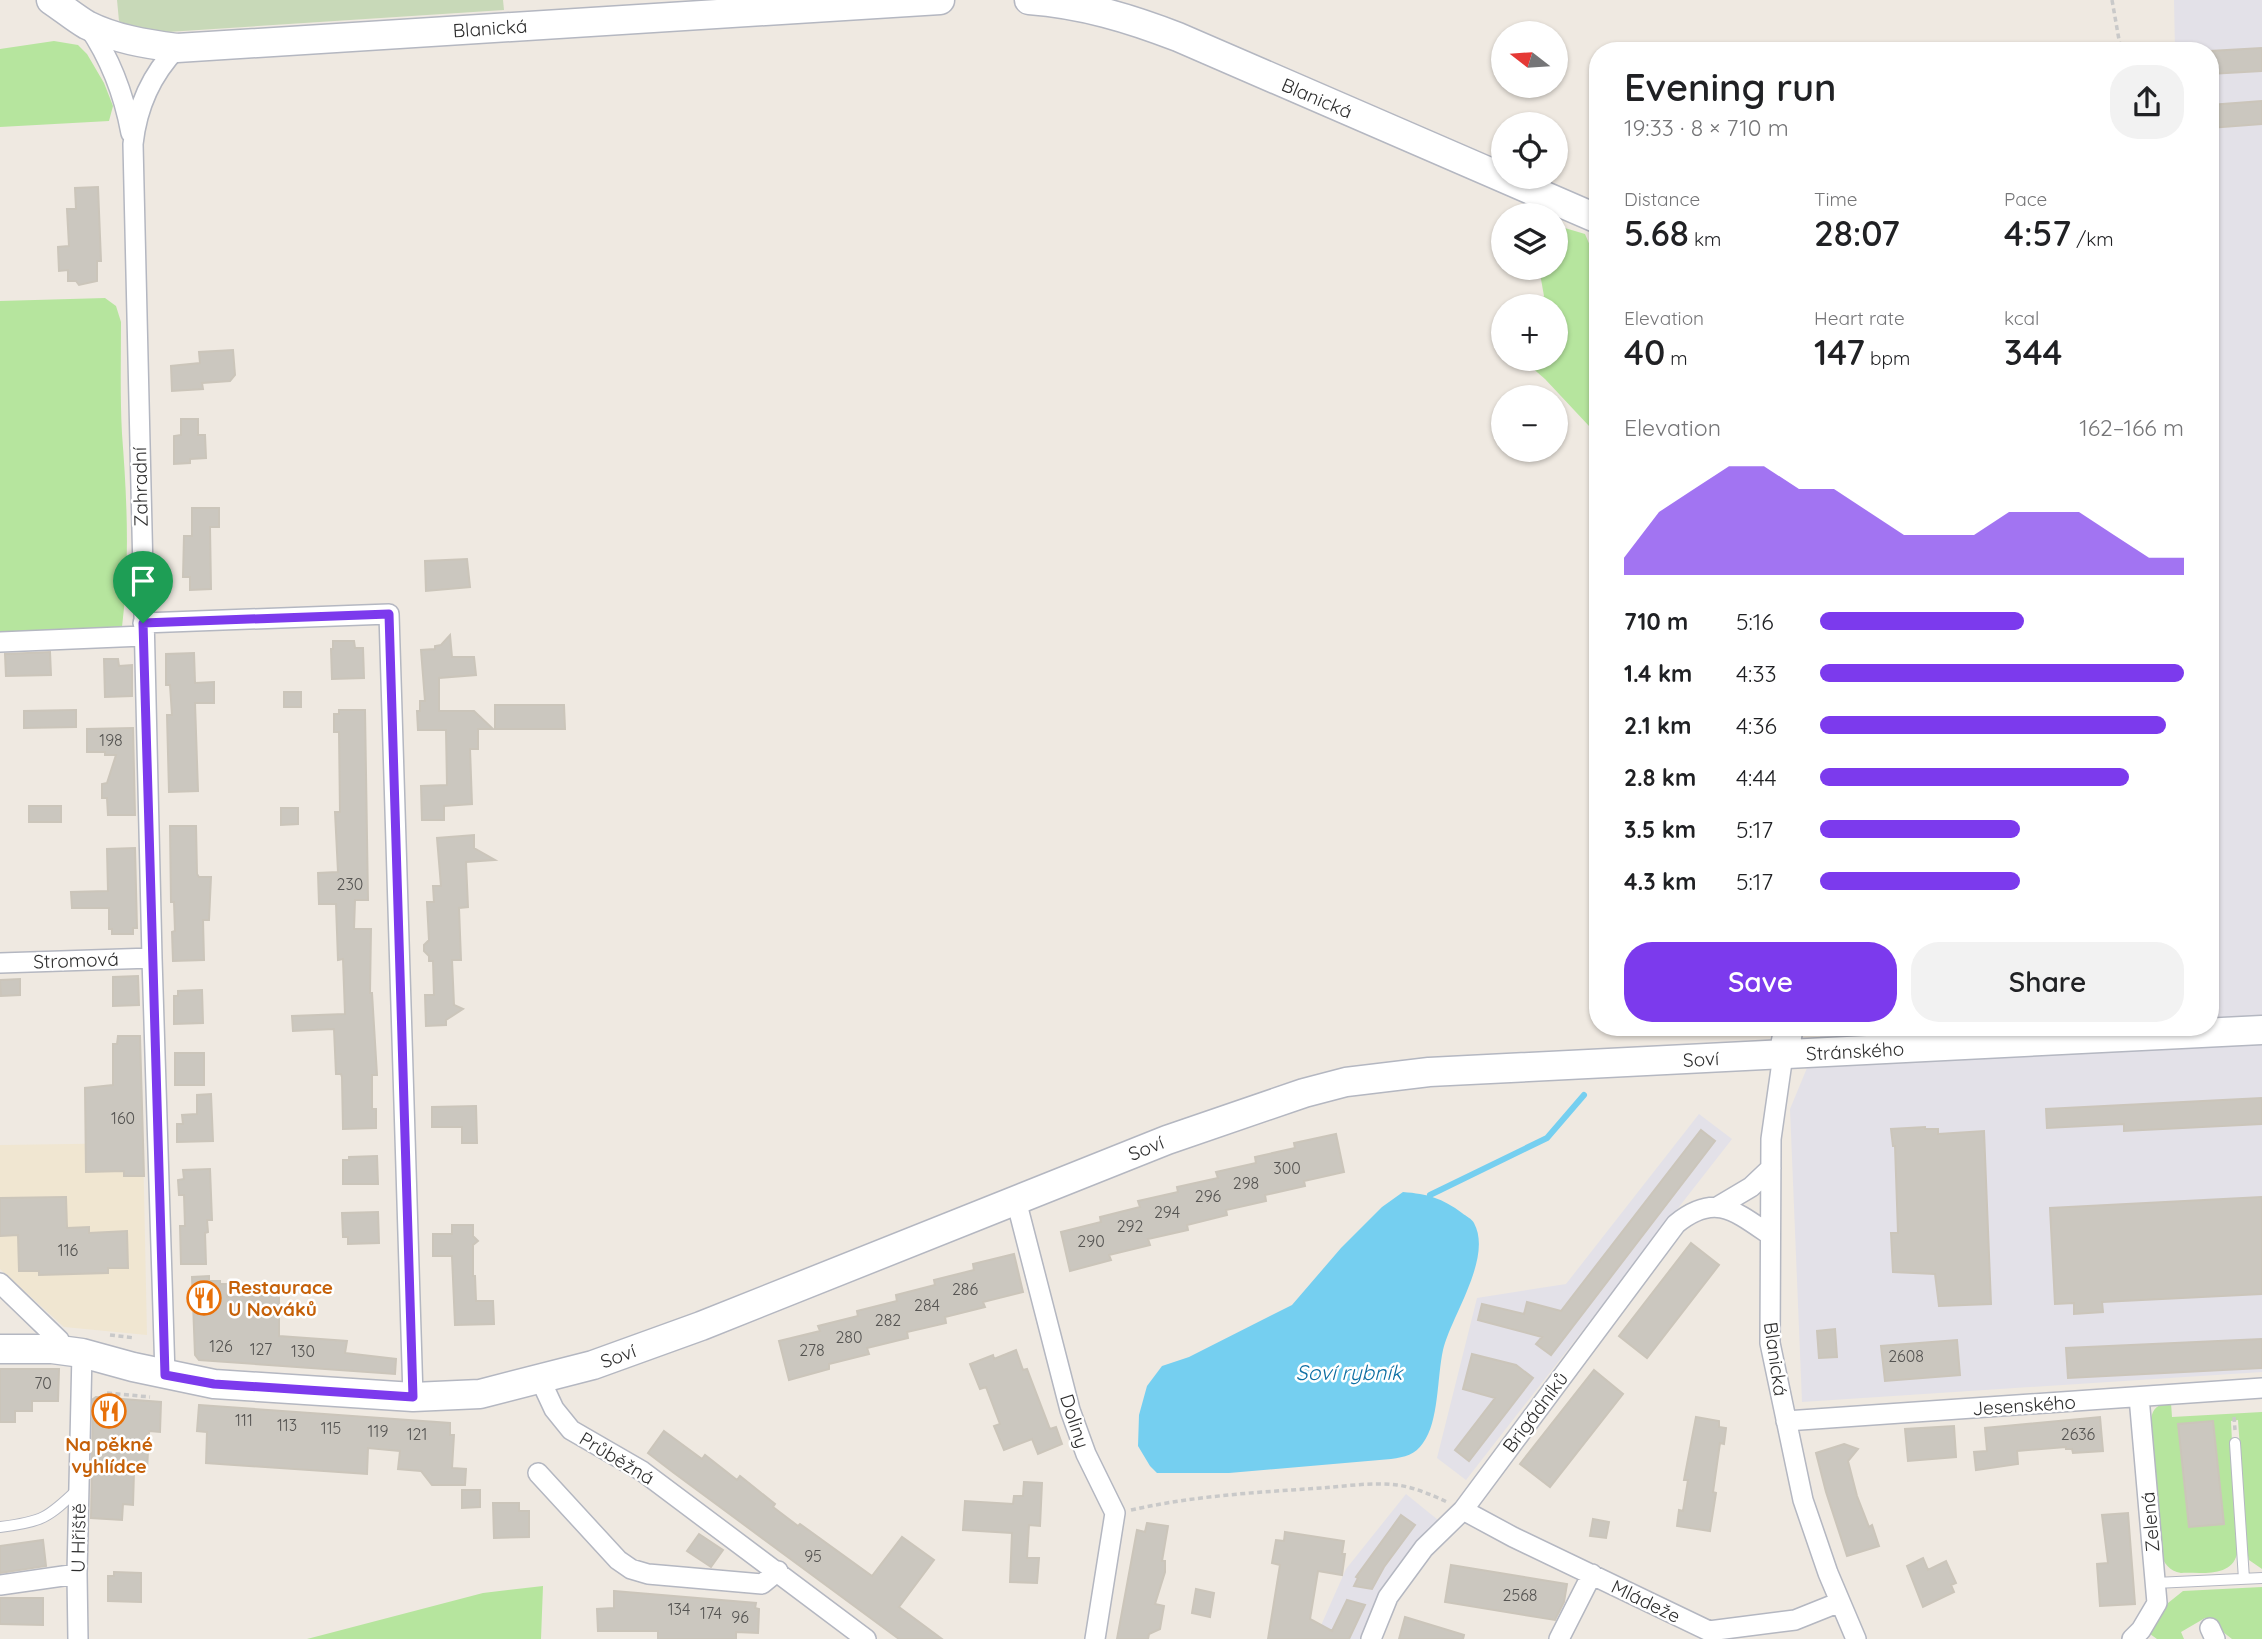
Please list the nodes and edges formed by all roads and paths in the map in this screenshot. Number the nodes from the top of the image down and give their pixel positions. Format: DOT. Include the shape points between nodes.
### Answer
graph roads {
  1 [pos="51,0"];
  2 [pos="940,0"];
  3 [pos="1029,0"];
  4 [pos="2112,0"];
  5 [pos="87,24"];
  6 [pos="2119,42"];
  7 [pos="177,48"];
  8 [pos="134,144"];
  9 [pos="1589,215"];
  10 [pos="143,629"];
  11 [pos="0,642"];
  12 [pos="152,958"];
  13 [pos="0,963"];
  14 [pos="2262,1030"];
  15 [pos="2219,1032"];
  16 [pos="1787,1036"];
  17 [pos="2147,1036"];
  18 [pos="1783,1055"];
  19 [pos="1771,1168"];
  20 [pos="1016,1200"];
  21 [pos="1719,1206"];
  22 [pos="1770,1235"];
  23 [pos="0,1283"];
  24 [pos="110,1335"];
  25 [pos="135,1338"];
  26 [pos="0,1349"];
  27 [pos="73,1352"];
  28 [pos="540,1379"];
  29 [pos="158,1386"];
  30 [pos="2262,1388"];
  31 [pos="107,1394"];
  32 [pos="413,1397"];
  33 [pos="2139,1397"];
  34 [pos="1786,1421"];
  35 [pos="2235,1443"];
  36 [pos="538,1473"];
  37 [pos="79,1489"];
  38 [pos="1463,1510"];
  39 [pos="1115,1513"];
  40 [pos="0,1527"];
  41 [pos="778,1571"];
  42 [pos="77,1574"];
  43 [pos="1592,1574"];
  44 [pos="2262,1578"];
  45 [pos="2244,1579"];
  46 [pos="2155,1583"];
  47 [pos="0,1585"];
  48 [pos="1840,1602"];
  49 [pos="1709,1635"];
  50 [pos="78,1639"];
  51 [pos="866,1639"];
  52 [pos="1095,1639"];
  53 [pos="1371,1639"];
  54 [pos="1559,1639"];
  55 [pos="1856,1639"];
  56 [pos="2132,1639"];
  1 -- 5 [label="main road, Blanická"];
  2 -- 7 [label="main road, Blanická"];
  3 -- 9 [label="main road, Blanická" via="1126,17"];
  4 -- 6 [label="path"];
  5 -- 7 [label="main road, Blanická" via="117,37"];
  5 -- 8 [label="street, Zahradní" via="116,80"];
  7 -- 8 [label="street, Zahradní" via="151,82 135,123"];
  8 -- 10 [label="street, Zahradní"];
  10 -- 11 [label="street"];
  10 -- 12 [label="street, Zahradní"];
  10 -- 32 [label="street" via="389,614"];
  12 -- 13 [label="street, Stromová"];
  12 -- 29 [label="street, Zahradní"];
  14 -- 15 [label="main road, Stránského"];
  16 -- 18 [label="main road, Blanická"];
  17 -- 18 [label="main road, Stránského"];
  18 -- 19 [label="street, Blanická"];
  18 -- 20 [label="main road, Soví" via="1429,1072 1346,1082 1167,1140"];
  19 -- 21 [label="street, Brigádníků"];
  19 -- 22 [label="street, Blanická"];
  20 -- 28 [label="main road, Soví" via="701,1326"];
  20 -- 39 [label="street, Doliny" via="1070,1410"];
  21 -- 22 [label="street"];
  21 -- 38 [label="street, Brigádníků" via="1695,1210 1671,1230"];
  22 -- 34 [label="street, Blanická" via="1770,1343"];
  23 -- 27 [label="street"];
  24 -- 25 [label="path"];
  26 -- 27 [label="main road"];
  27 -- 29 [label="main road"];
  27 -- 37 [label="street, U Hřiště"];
  28 -- 32 [label="main road" via="480,1394"];
  28 -- 41 [label="street, Průběžná" via="554,1409 571,1430 642,1471"];
  29 -- 31 [label="path"];
  29 -- 32 [label="main road" via="214,1384"];
  30 -- 33 [label="street, Jesenského"];
  33 -- 34 [label="street, Jesenského"];
  33 -- 46 [label="street, Zelená"];
  34 -- 48 [label="street, Blanická" via="1803,1500"];
  35 -- 45 [label="lane"];
  36 -- 41 [label="street" via="631,1569 762,1584"];
  37 -- 40 [label="lane" via="34,1522"];
  37 -- 42 [label="street, U Hřiště"];
  38 -- 39 [label="path" via="1429,1493 1397,1485 1367,1485 1189,1499"];
  38 -- 43 [label="street, Mládeže"];
  38 -- 53 [label="street, Brigádníků" via="1424,1548 1388,1597"];
  39 -- 52 [label="street"];
  41 -- 51 [label="street, Průběžná"];
  42 -- 47 [label="street"];
  42 -- 50 [label="street, U Hřiště"];
  43 -- 49 [label="street, Mládeže"];
  43 -- 54 [label="street"];
  44 -- 45 [label="lane"];
  45 -- 46 [label="lane"];
  46 -- 56 [label="street, Zelená" via="2157,1602"];
  48 -- 49 [label="street, Mládeže" via="1795,1620"];
  48 -- 55 [label="street, Blanická"];
}
